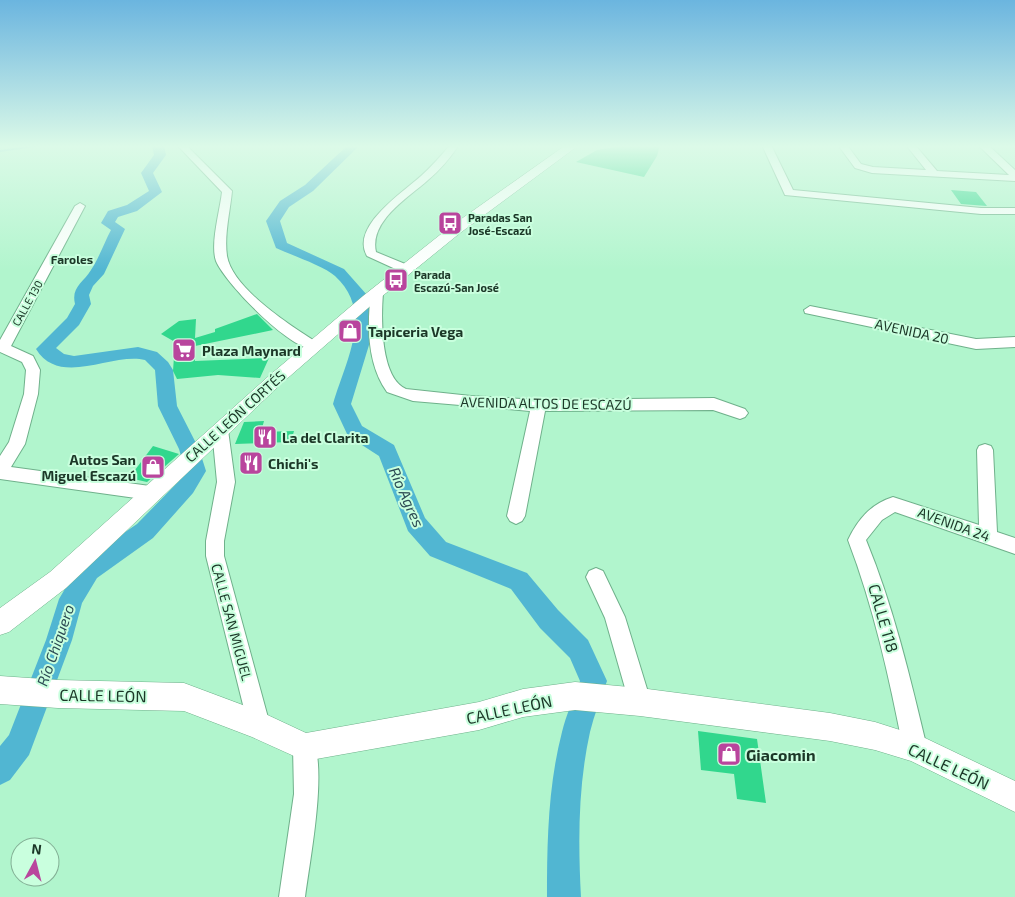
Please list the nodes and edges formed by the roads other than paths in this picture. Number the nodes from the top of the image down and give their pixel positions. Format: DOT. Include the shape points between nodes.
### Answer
graph roads {
  1 [pos="223,187"];
  2 [pos="414,187"];
  3 [pos="515,187"];
  4 [pos="786,187"];
  5 [pos="80,206"];
  6 [pos="1015,211"];
  7 [pos="406,270"];
  8 [pos="373,296"];
  9 [pos="810,310"];
  10 [pos="1015,342"];
  11 [pos="998,344"];
  12 [pos="313,346"];
  13 [pos="2,347"];
  14 [pos="1015,350"];
  15 [pos="33,370"];
  16 [pos="539,406"];
  17 [pos="740,413"];
  18 [pos="220,430"];
  19 [pos="222,450"];
  20 [pos="985,450"];
  21 [pos="193,454"];
  22 [pos="0,471"];
  23 [pos="150,493"];
  24 [pos="891,505"];
  25 [pos="516,516"];
  26 [pos="988,536"];
  27 [pos="1015,546"];
  28 [pos="596,577"];
  29 [pos="0,623"];
  30 [pos="8,691"];
  31 [pos="640,702"];
  32 [pos="259,725"];
  33 [pos="305,747"];
  34 [pos="916,748"];
  35 [pos="1015,797"];
  36 [pos="292,897"];
  1 -- 12 [label="street" via="227,191 222,260 246,296"];
  2 -- 7 [label="street" via="394,204 370,235 368,244 371,254"];
  3 -- 7 [label="main road, CALLE LEÓN CORTÉS"];
  4 -- 6 [label="street" via="789,193"];
  5 -- 13 [label="street, CALLE 130"];
  7 -- 8 [label="main road, CALLE LEÓN CORTÉS"];
  8 -- 12 [label="main road, CALLE LEÓN CORTÉS"];
  8 -- 16 [label="street, AVENIDA ALTOS DE ESCAZÚ" via="384,379 393,389 408,395 473,403"];
  9 -- 11 [label="street, AVENIDA 20" via="976,344"];
  10 -- 11 [label="street, AVENIDA 20"];
  11 -- 14 [label="street"];
  12 -- 18 [label="main road, CALLE LEÓN CORTÉS"];
  13 -- 15 [label="street" via="28,359"];
  15 -- 22 [label="street" via="17,444"];
  16 -- 17 [label="street, AVENIDA ALTOS DE ESCAZÚ" via="714,404"];
  16 -- 25 [label="street"];
  18 -- 19 [label="street, CALLE SAN MIGUEL"];
  18 -- 21 [label="main road, CALLE LEÓN CORTÉS"];
  19 -- 21 [label="main road" via="212,447"];
  19 -- 32 [label="street, CALLE SAN MIGUEL" via="226,482 215,556"];
  20 -- 26 [label="street"];
  21 -- 23 [label="main road, CALLE LEÓN CORTÉS"];
  22 -- 23 [label="street"];
  23 -- 29 [label="main road, CALLE LEÓN CORTÉS" via="58,580"];
  24 -- 26 [label="street, AVENIDA 24"];
  24 -- 34 [label="street, CALLE 118" via="879,512 857,540 880,602"];
  26 -- 27 [label="street, AVENIDA 24"];
  28 -- 31 [label="street" via="615,617"];
  30 -- 32 [label="main road, CALLE LEÓN" via="184,696"];
  31 -- 33 [label="main road, CALLE LEÓN" via="575,696 523,703 479,716"];
  31 -- 34 [label="main road, CALLE LEÓN" via="830,728"];
  32 -- 33 [label="main road, CALLE LEÓN"];
  33 -- 36 [label="street" via="306,794"];
  34 -- 35 [label="main road, CALLE LEÓN"];
}
